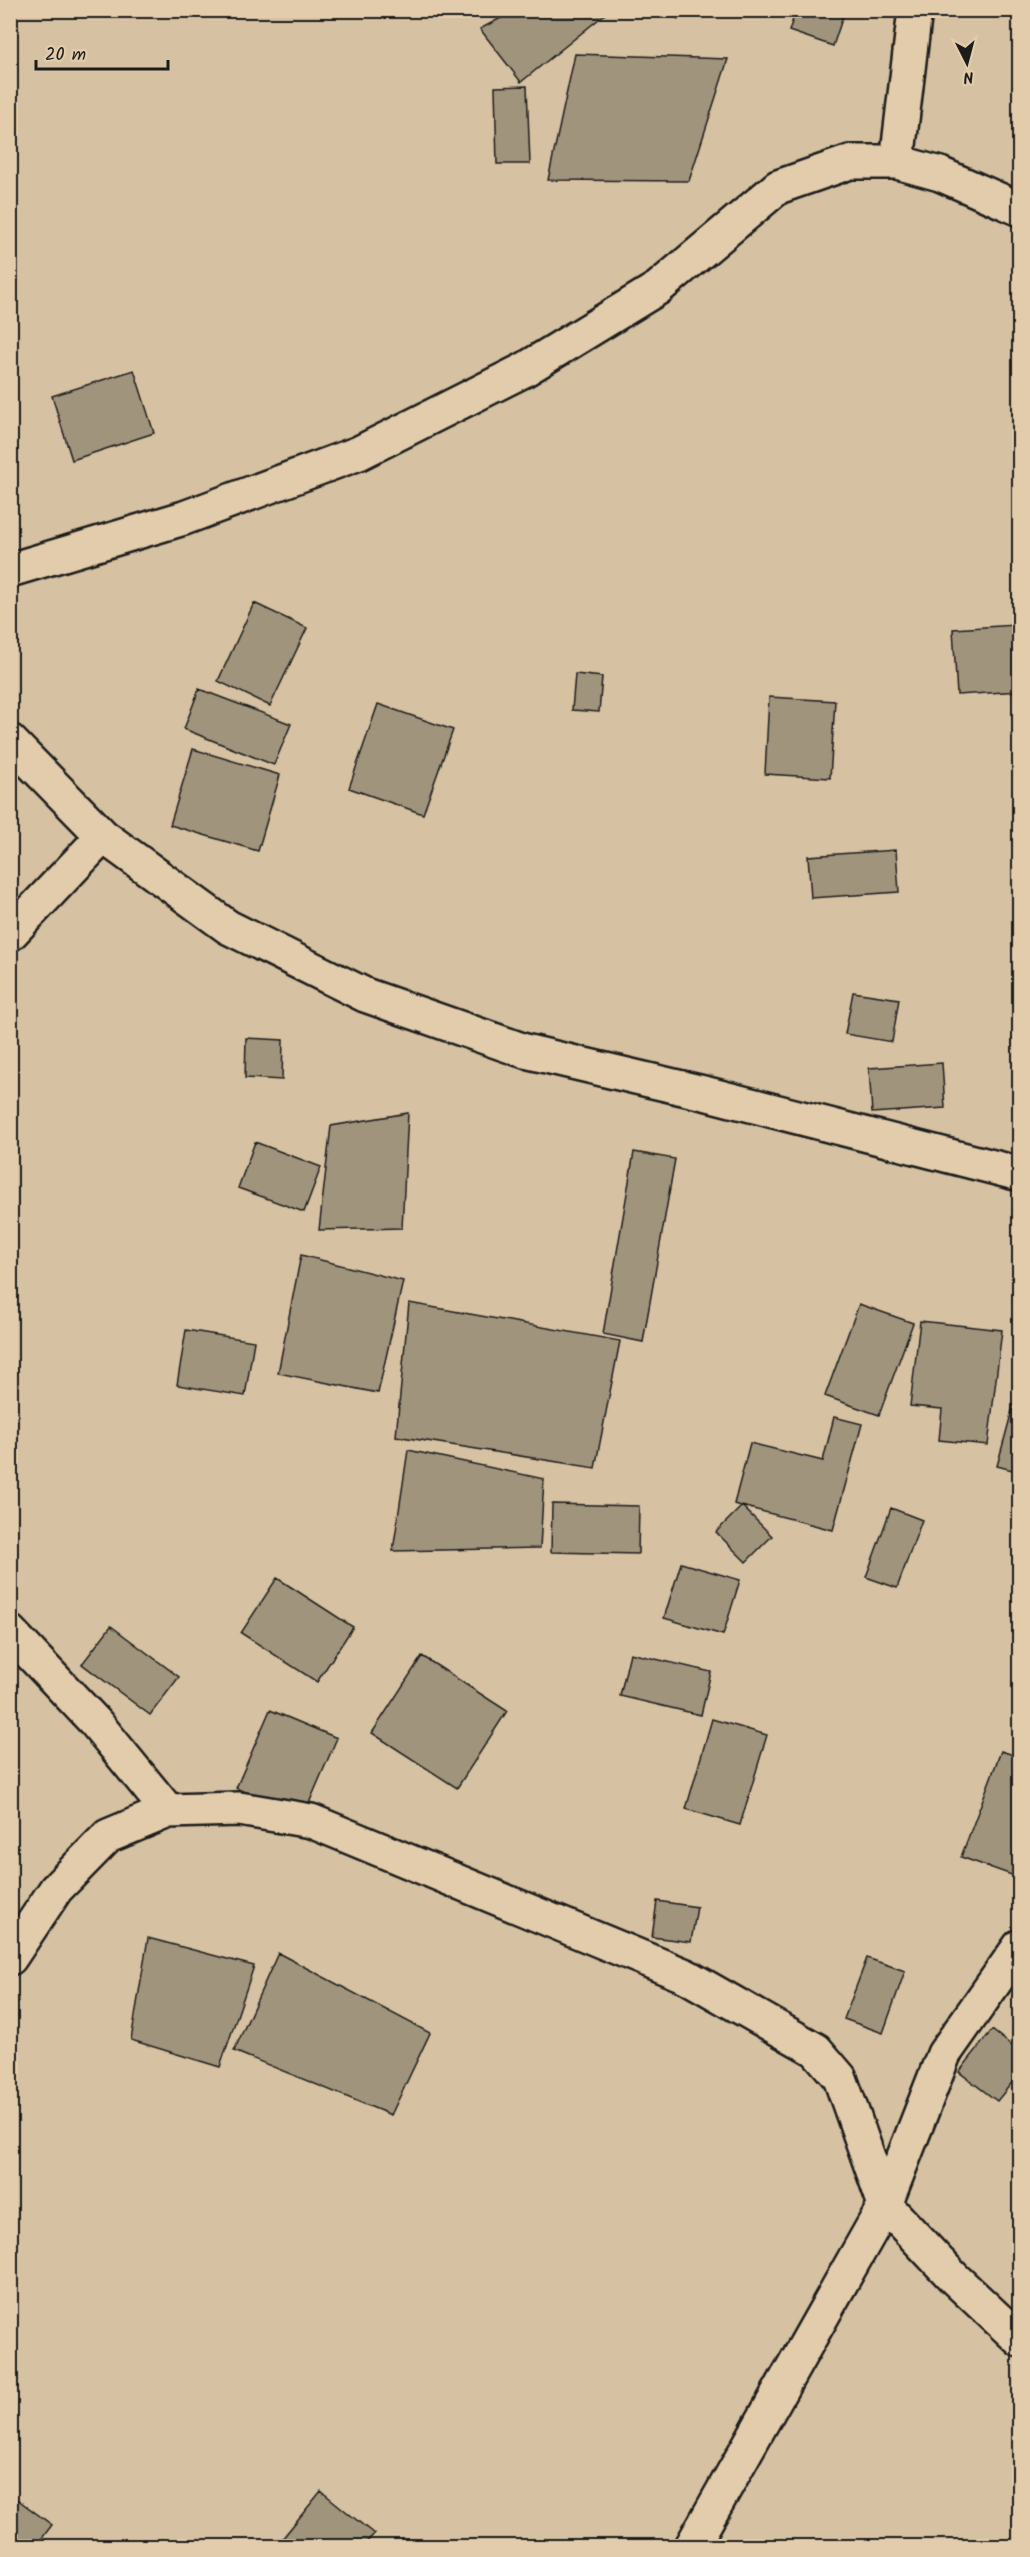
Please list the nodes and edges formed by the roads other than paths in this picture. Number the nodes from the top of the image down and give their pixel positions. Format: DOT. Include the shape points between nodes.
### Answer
graph roads {
  1 [pos="915,10"];
  2 [pos="897,162"];
  3 [pos="1020,209"];
  4 [pos="10,570"];
  5 [pos="10,741"];
  6 [pos="103,836"];
  7 [pos="10,934"];
  8 [pos="1020,1174"];
  9 [pos="10,1632"];
  10 [pos="168,1811"];
  11 [pos="1020,1946"];
  12 [pos="10,1958"];
  13 [pos="885,2205"];
  14 [pos="1020,2340"];
  15 [pos="692,2547"];
  1 -- 2 [label="street"];
  2 -- 3 [label="street" via="940,174"];
  2 -- 4 [label="street" via="850,162 777,187 658,288 524,370 359,453 184,518"];
  5 -- 6 [label="street"];
  6 -- 7 [label="street"];
  6 -- 8 [label="street" via="228,927 365,995 525,1051 720,1096"];
  9 -- 10 [label="street" via="96,1723"];
  10 -- 12 [label="street" via="108,1836 56,1889"];
  10 -- 13 [label="street" via="239,1809 311,1821 686,1976 816,2050 840,2078"];
  11 -- 13 [label="street" via="944,2054"];
  13 -- 14 [label="street"];
  13 -- 15 [label="street"];
}
